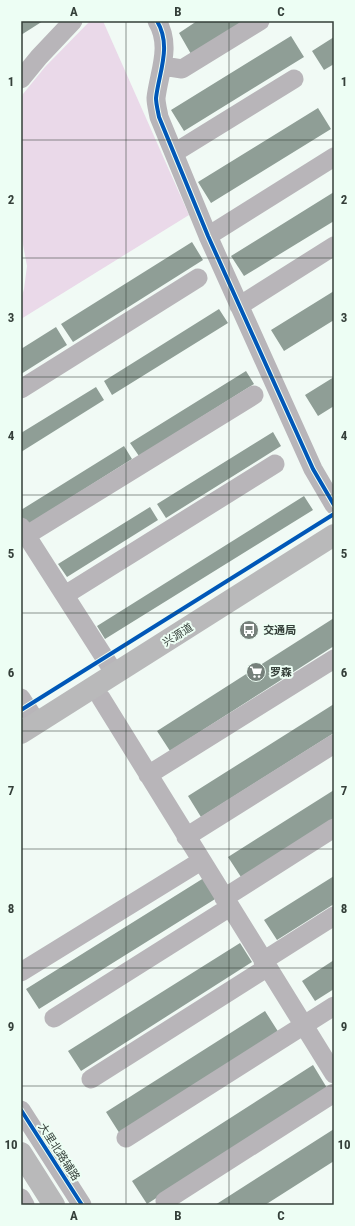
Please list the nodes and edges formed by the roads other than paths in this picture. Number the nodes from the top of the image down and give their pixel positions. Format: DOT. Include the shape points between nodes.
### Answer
graph roads {
  1 [pos="73,21"];
  2 [pos="157,21"];
  3 [pos="260,21"];
  4 [pos="163,66"];
  5 [pos="21,78"];
  6 [pos="294,79"];
  7 [pos="174,154"];
  8 [pos="334,158"];
  9 [pos="208,236"];
  10 [pos="334,246"];
  11 [pos="198,278"];
  12 [pos="239,306"];
  13 [pos="21,388"];
  14 [pos="254,395"];
  15 [pos="275,464"];
  16 [pos="334,505"];
  17 [pos="24,531"];
  18 [pos="334,535"];
  19 [pos="334,550"];
  20 [pos="65,595"];
  21 [pos="334,660"];
  22 [pos="115,674"];
  23 [pos="21,698"];
  24 [pos="100,698"];
  25 [pos="29,728"];
  26 [pos="334,744"];
  27 [pos="21,747"];
  28 [pos="148,776"];
  29 [pos="334,828"];
  30 [pos="186,836"];
  31 [pos="201,861"];
  32 [pos="227,902"];
  33 [pos="334,916"];
  34 [pos="265,964"];
  35 [pos="21,972"];
  36 [pos="334,1006"];
  37 [pos="54,1018"];
  38 [pos="303,1025"];
  39 [pos="334,1074"];
  40 [pos="91,1078"];
  41 [pos="334,1093"];
  42 [pos="21,1110"];
  43 [pos="126,1138"];
  44 [pos="21,1153"];
  45 [pos="21,1198"];
  46 [pos="165,1202"];
  47 [pos="25,1205"];
  48 [pos="54,1205"];
  49 [pos="82,1205"];
  1 -- 5 [label="street"];
  2 -- 4 [label="street" via="165,41"];
  3 -- 4 [label="street" via="182,69"];
  4 -- 7 [label="street" via="156,100 159,117"];
  6 -- 7 [label="street"];
  7 -- 9 [label="street"];
  8 -- 9 [label="street"];
  9 -- 12 [label="street"];
  10 -- 12 [label="street"];
  11 -- 13 [label="street"];
  12 -- 16 [label="street" via="313,469"];
  14 -- 17 [label="street"];
  15 -- 20 [label="street"];
  17 -- 20 [label="street"];
  18 -- 22 [label="main road, 兴源道"];
  19 -- 24 [label="main road, 兴源道"];
  20 -- 22 [label="street"];
  21 -- 28 [label="street"];
  22 -- 25 [label="main road, 兴源道"];
  23 -- 25 [label="street"];
  24 -- 27 [label="main road, 兴源道"];
  24 -- 28 [label="street"];
  26 -- 30 [label="street"];
  28 -- 30 [label="street"];
  29 -- 32 [label="street"];
  30 -- 31 [label="street"];
  31 -- 32 [label="street"];
  31 -- 35 [label="street"];
  32 -- 34 [label="street"];
  32 -- 37 [label="street"];
  33 -- 34 [label="street"];
  34 -- 38 [label="street"];
  34 -- 40 [label="street"];
  36 -- 38 [label="street"];
  38 -- 39 [label="street"];
  38 -- 43 [label="street"];
  41 -- 46 [label="street"];
  42 -- 49 [label="street, 大里北路辅路"];
  44 -- 48 [label="main road"];
  45 -- 47 [label="street"];
}
